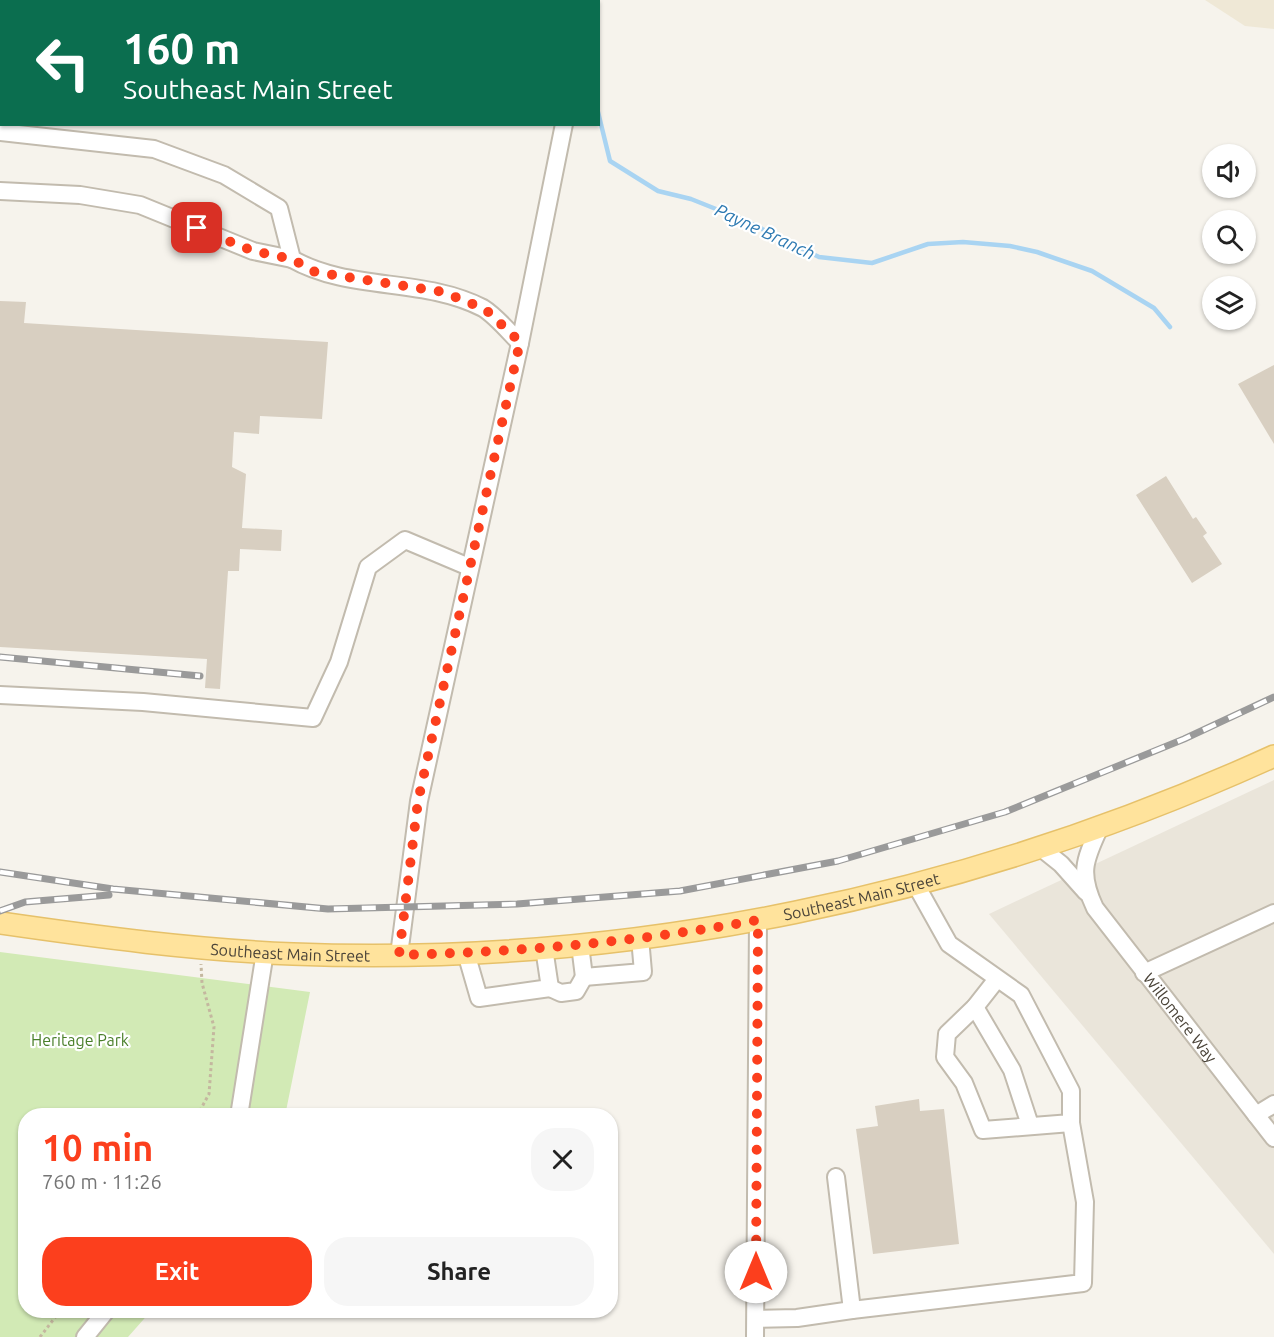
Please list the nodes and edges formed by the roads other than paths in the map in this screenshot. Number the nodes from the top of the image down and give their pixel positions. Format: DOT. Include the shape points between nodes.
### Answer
graph roads {
  1 [pos="564,126"];
  2 [pos="0,132"];
  3 [pos="0,191"];
  4 [pos="292,259"];
  5 [pos="520,342"];
  6 [pos="469,567"];
  7 [pos="0,695"];
  8 [pos="1274,756"];
  9 [pos="1099,829"];
  10 [pos="1041,848"];
  11 [pos="916,885"];
  12 [pos="1089,895"];
  13 [pos="1274,913"];
  14 [pos="758,920"];
  15 [pos="0,923"];
  16 [pos="640,938"];
  17 [pos="580,945"];
  18 [pos="544,948"];
  19 [pos="265,952"];
  20 [pos="466,954"];
  21 [pos="399,955"];
  22 [pos="1144,973"];
  23 [pos="584,977"];
  24 [pos="998,980"];
  25 [pos="550,988"];
  26 [pos="975,1007"];
  27 [pos="1274,1104"];
  28 [pos="240,1108"];
  29 [pos="1256,1115"];
  30 [pos="1071,1123"];
  31 [pos="1030,1125"];
  32 [pos="1274,1138"];
  33 [pos="836,1177"];
  34 [pos="852,1310"];
  35 [pos="100,1318"];
  36 [pos="756,1319"];
  37 [pos="85,1337"];
  38 [pos="755,1337"];
  1 -- 5 [label="street"];
  2 -- 4 [label="street" via="154,149 224,175 279,208"];
  3 -- 4 [label="street" via="80,195 140,205 253,251"];
  4 -- 5 [label="street" via="315,272 443,292 485,309"];
  5 -- 6 [label="street"];
  6 -- 7 [label="street" via="405,540 368,567 339,662 313,718 143,702"];
  6 -- 21 [label="street" via="418,801"];
  8 -- 9 [label="main road, Southeast Main Street"];
  9 -- 10 [label="main road, Southeast Main Street"];
  9 -- 12 [label="street, Willomere Way" via="1086,857 1083,878"];
  10 -- 11 [label="main road, Southeast Main Street"];
  10 -- 12 [label="street, Willomere Way"];
  11 -- 14 [label="main road, Southeast Main Street"];
  11 -- 24 [label="street" via="949,944"];
  12 -- 22 [label="street, Willomere Way"];
  13 -- 22 [label="street"];
  14 -- 16 [label="main road, Southeast Main Street"];
  14 -- 36 [label="street"];
  15 -- 19 [label="main road, Southeast Main Street" via="199,948"];
  16 -- 17 [label="main road, Southeast Main Street"];
  16 -- 23 [label="street" via="643,972"];
  17 -- 18 [label="main road, Southeast Main Street"];
  17 -- 23 [label="street"];
  18 -- 20 [label="main road, Southeast Main Street"];
  18 -- 25 [label="street"];
  19 -- 21 [label="main road, Southeast Main Street"];
  19 -- 28 [label="street"];
  20 -- 21 [label="main road, Southeast Main Street"];
  20 -- 25 [label="street" via="479,998"];
  22 -- 29 [label="street, Willomere Way"];
  23 -- 25 [label="street" via="576,991 561,993"];
  24 -- 26 [label="street"];
  24 -- 30 [label="street" via="1021,994 1040,1027 1071,1091"];
  26 -- 31 [label="street" via="1012,1070"];
  26 -- 31 [label="street" via="947,1034 945,1057 964,1083 983,1130"];
  27 -- 29 [label="street"];
  29 -- 32 [label="street, Willomere Way"];
  30 -- 31 [label="street"];
  30 -- 34 [label="street" via="1085,1202 1083,1283"];
  33 -- 34 [label="street"];
  34 -- 36 [label="street"];
  35 -- 37 [label="street"];
  36 -- 38 [label="street"];
}
